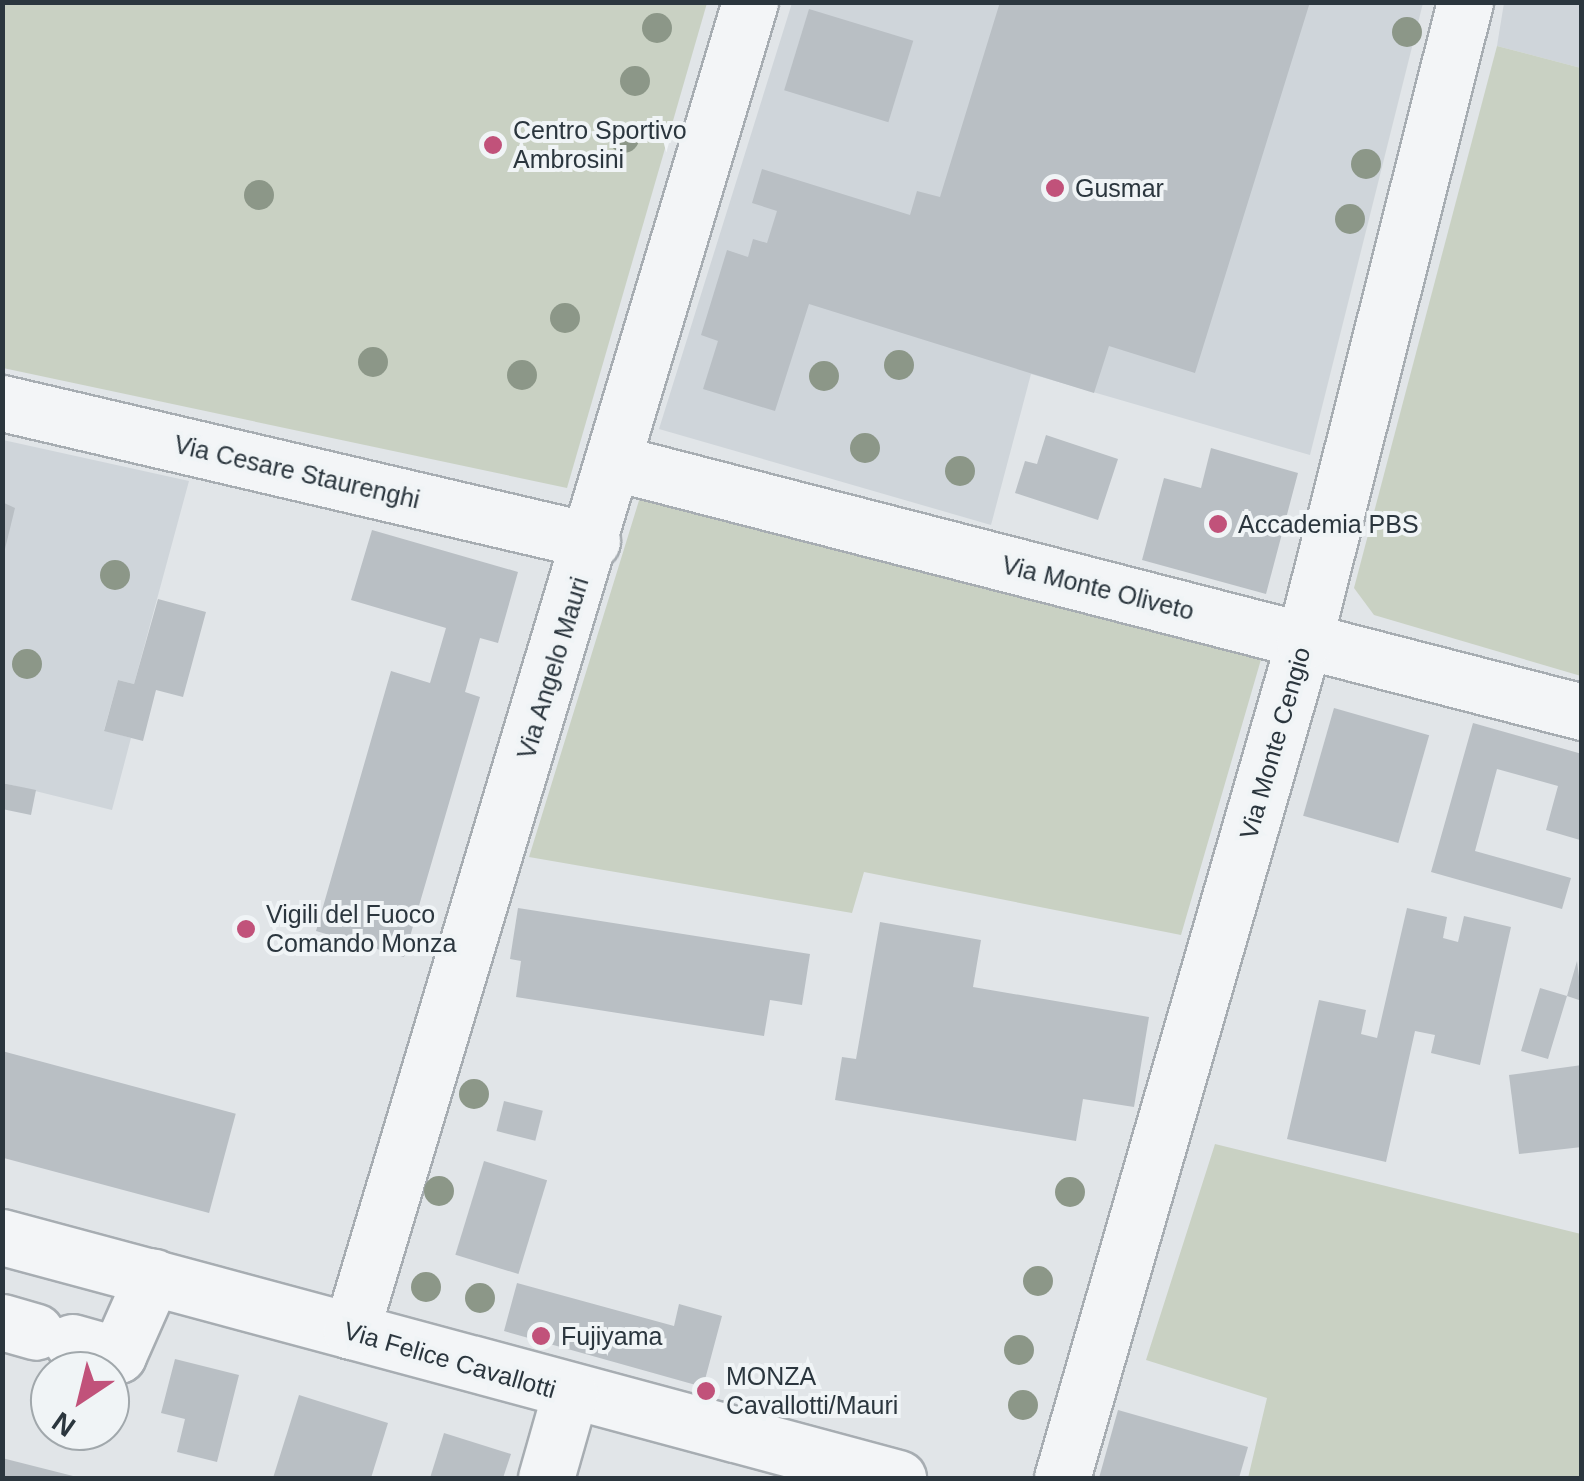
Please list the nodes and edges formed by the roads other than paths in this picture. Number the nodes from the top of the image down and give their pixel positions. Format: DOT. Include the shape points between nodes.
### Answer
graph roads {
  1 [pos="750,2"];
  2 [pos="1466,2"];
  3 [pos="2,403"];
  4 [pos="616,463"];
  5 [pos="592,541"];
  6 [pos="1304,641"];
  7 [pos="1582,712"];
  8 [pos="2,1237"];
  9 [pos="153,1276"];
  10 [pos="37,1332"];
  11 [pos="351,1332"];
  12 [pos="570,1394"];
  13 [pos="546,1478"];
  14 [pos="898,1478"];
  15 [pos="1062,1478"];
  1 -- 4 [label="street, Via Angelo Mauri"];
  2 -- 6 [label="street, Via Monte Cengio"];
  3 -- 5 [label="street, Via Cesare Staurenghi"];
  4 -- 5 [label="street, Via Angelo Mauri"];
  4 -- 6 [label="street, Via Monte Oliveto"];
  5 -- 11 [label="street, Via Angelo Mauri"];
  6 -- 7 [label="street, Via Monte Oliveto"];
  6 -- 15 [label="street, Via Monte Cengio"];
  8 -- 9 [label="street, Via Felice Cavallotti"];
  9 -- 10 [label="street" via="118,1355"];
  9 -- 11 [label="street, Via Felice Cavallotti"];
  11 -- 12 [label="street, Via Felice Cavallotti"];
  12 -- 13 [label="street"];
  12 -- 14 [label="street, Via Felice Cavallotti"];
}
